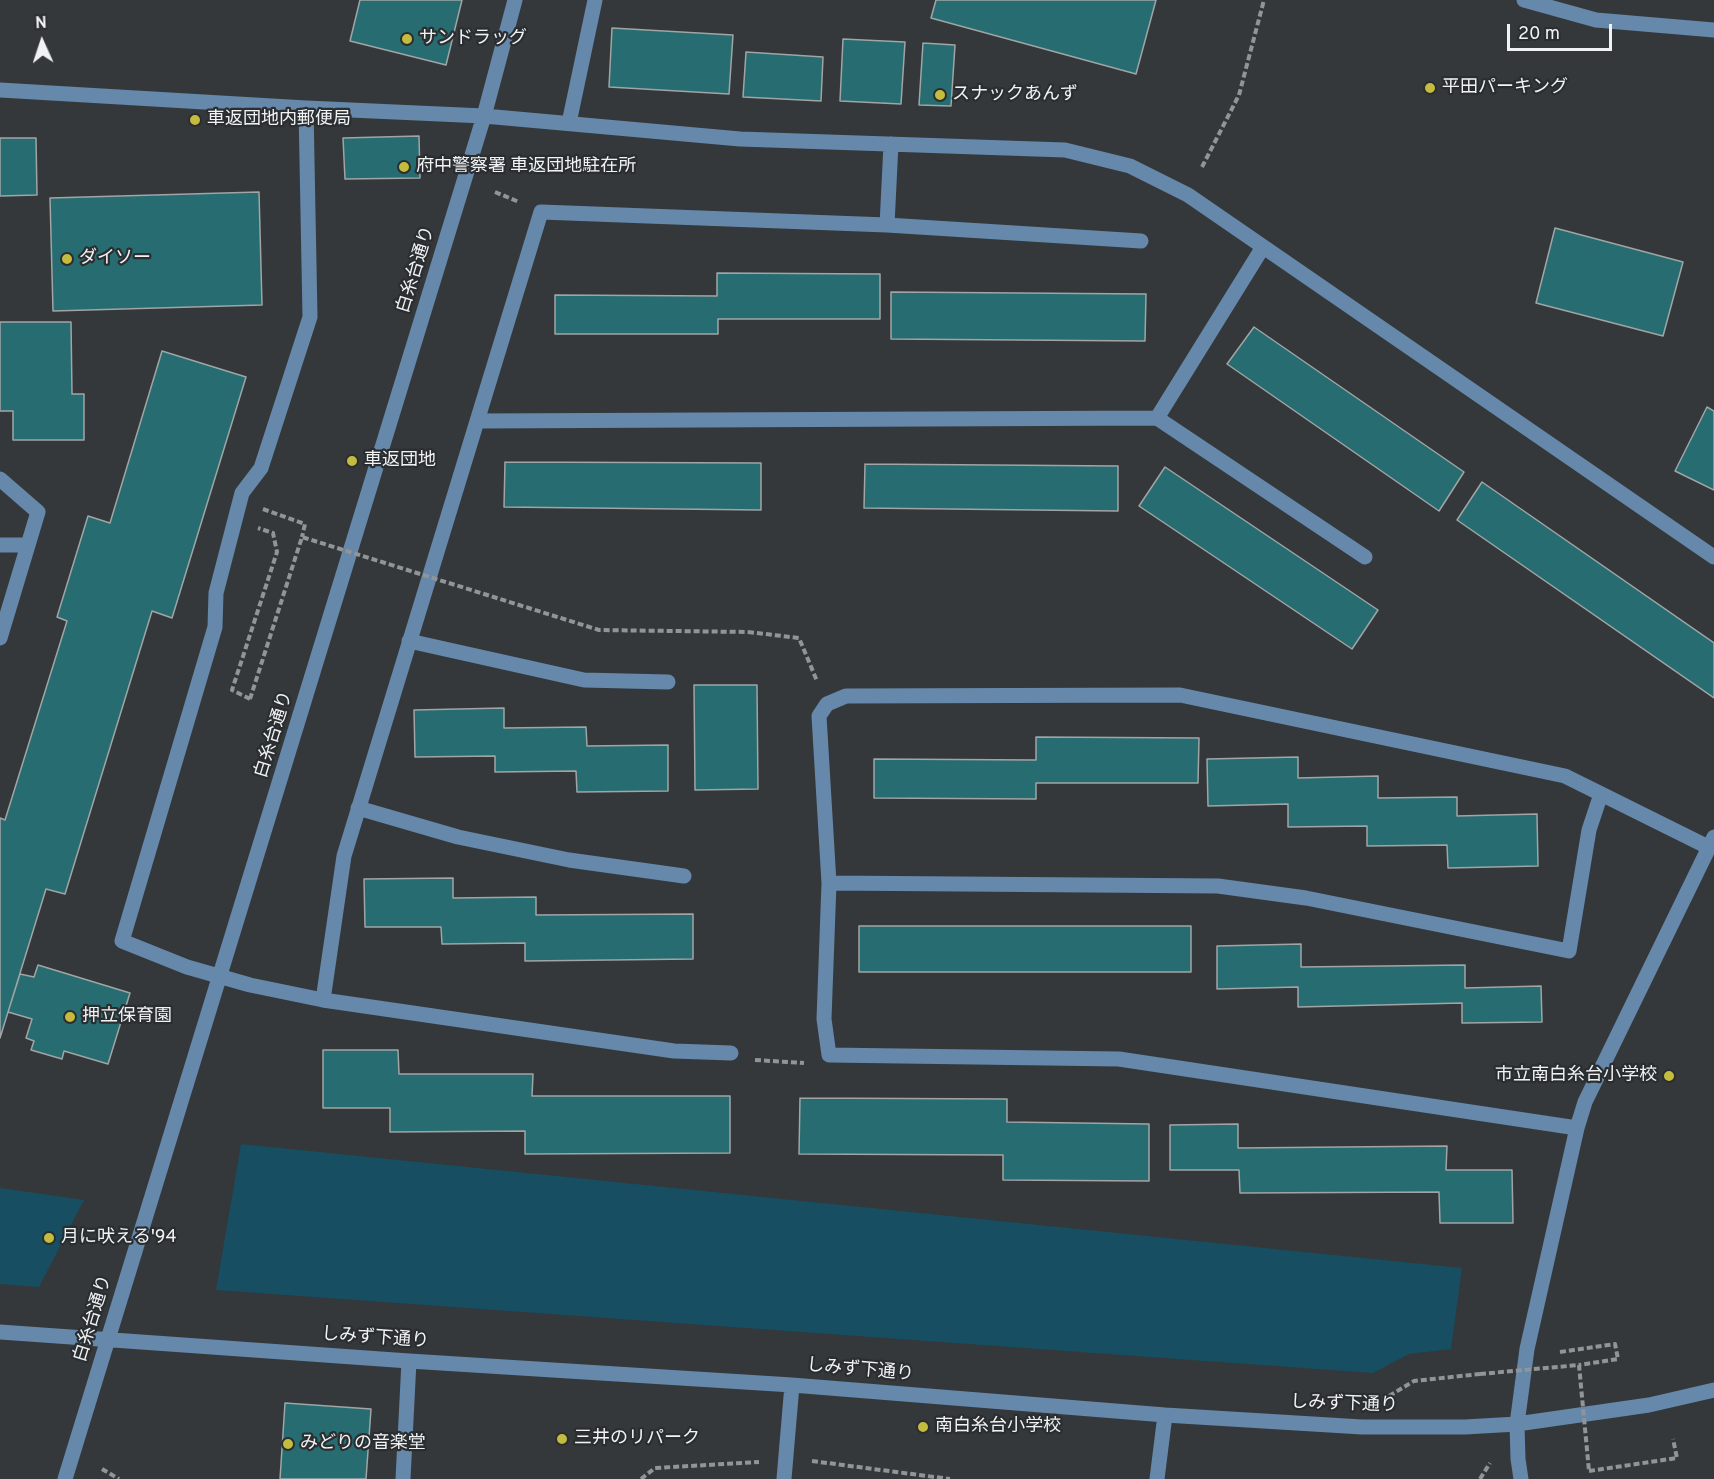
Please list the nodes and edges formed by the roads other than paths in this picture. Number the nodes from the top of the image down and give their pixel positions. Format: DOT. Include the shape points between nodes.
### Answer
graph roads {
  1 [pos="515,0"];
  2 [pos="595,0"];
  3 [pos="1524,0"];
  4 [pos="1714,30"];
  5 [pos="0,90"];
  6 [pos="306,108"];
  7 [pos="484,116"];
  8 [pos="569,123"];
  9 [pos="891,144"];
  10 [pos="887,225"];
  11 [pos="1141,241"];
  12 [pos="1263,247"];
  13 [pos="1157,418"];
  14 [pos="478,421"];
  15 [pos="0,479"];
  16 [pos="0,545"];
  17 [pos="28,545"];
  18 [pos="1365,557"];
  19 [pos="1714,557"];
  20 [pos="0,638"];
  21 [pos="409,641"];
  22 [pos="668,682"];
  23 [pos="1601,794"];
  24 [pos="358,808"];
  25 [pos="1711,842"];
  26 [pos="684,876"];
  27 [pos="829,883"];
  28 [pos="221,976"];
  29 [pos="323,1000"];
  30 [pos="731,1053"];
  31 [pos="1577,1128"];
  32 [pos="0,1332"];
  33 [pos="108,1341"];
  34 [pos="409,1361"];
  35 [pos="792,1385"];
  36 [pos="1714,1389"];
  37 [pos="1165,1415"];
  38 [pos="1517,1424"];
  39 [pos="65,1479"];
  40 [pos="403,1479"];
  41 [pos="784,1479"];
  42 [pos="1157,1479"];
  43 [pos="1521,1479"];
  1 -- 7 [label="street, 白糸台通り"];
  2 -- 8 [label="street"];
  3 -- 4 [label="street" via="1596,21"];
  5 -- 6 [label="street"];
  6 -- 7 [label="street"];
  6 -- 28 [label="street" via="310,317 261,468 242,493 216,593 215,627 122,941"];
  7 -- 8 [label="street"];
  7 -- 28 [label="street, 白糸台通り"];
  8 -- 9 [label="street" via="740,139"];
  9 -- 10 [label="street"];
  9 -- 12 [label="street" via="1065,150 1130,166 1188,195"];
  10 -- 11 [label="street"];
  10 -- 14 [label="street" via="541,212"];
  12 -- 13 [label="street"];
  12 -- 19 [label="street"];
  13 -- 14 [label="street"];
  13 -- 18 [label="street"];
  14 -- 21 [label="street"];
  15 -- 17 [label="street" via="38,512"];
  16 -- 17 [label="street"];
  17 -- 20 [label="street"];
  21 -- 22 [label="street" via="584,680"];
  21 -- 24 [label="street"];
  23 -- 25 [label="street"];
  23 -- 27 [label="street" via="1589,830 1569,951 1306,898 1218,886"];
  23 -- 27 [label="street" via="1565,776 1180,695 846,696 827,704 819,716"];
  24 -- 26 [label="street" via="458,837 569,860"];
  24 -- 29 [label="street" via="344,856"];
  25 -- 31 [label="street"];
  27 -- 31 [label="street" via="824,1019 829,1055 1119,1059"];
  28 -- 29 [label="street"];
  28 -- 33 [label="street, 白糸台通り"];
  29 -- 30 [label="street" via="674,1051"];
  31 -- 38 [label="street" via="1527,1349"];
  32 -- 33 [label="street, しみず下通り"];
  33 -- 34 [label="street, しみず下通り"];
  33 -- 39 [label="street, 白糸台通り"];
  34 -- 35 [label="street, しみず下通り"];
  34 -- 40 [label="street"];
  35 -- 37 [label="street, しみず下通り"];
  35 -- 41 [label="street"];
  36 -- 38 [label="street, しみず下通り" via="1649,1405"];
  37 -- 38 [label="street, しみず下通り" via="1362,1427"];
  37 -- 42 [label="street"];
  38 -- 43 [label="street"];
}
